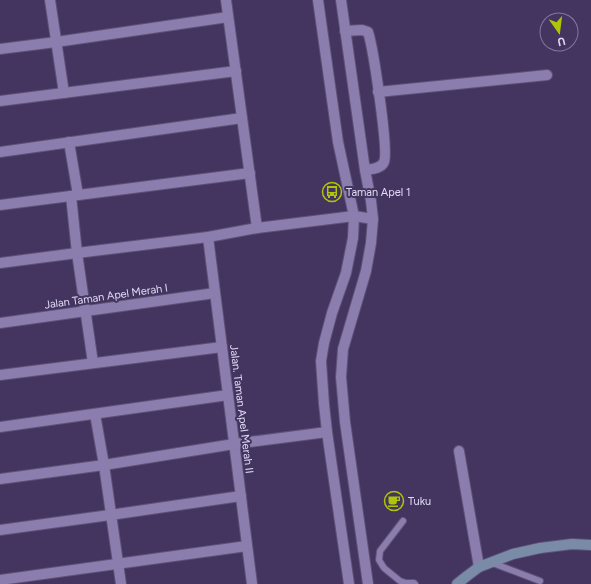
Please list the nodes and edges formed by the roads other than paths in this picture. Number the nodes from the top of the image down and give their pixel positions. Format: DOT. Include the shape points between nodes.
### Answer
graph roads {
  1 [pos="50,0"];
  2 [pos="226,0"];
  3 [pos="318,0"];
  4 [pos="341,0"];
  5 [pos="228,17"];
  6 [pos="345,31"];
  7 [pos="56,42"];
  8 [pos="0,48"];
  9 [pos="236,71"];
  10 [pos="547,75"];
  11 [pos="64,92"];
  12 [pos="378,92"];
  13 [pos="0,101"];
  14 [pos="242,118"];
  15 [pos="69,142"];
  16 [pos="0,152"];
  17 [pos="365,170"];
  18 [pos="250,173"];
  19 [pos="74,196"];
  20 [pos="0,205"];
  21 [pos="354,216"];
  22 [pos="373,219"];
  23 [pos="257,228"];
  24 [pos="208,237"];
  25 [pos="76,253"];
  26 [pos="0,263"];
  27 [pos="215,293"];
  28 [pos="85,311"];
  29 [pos="0,323"];
  30 [pos="222,347"];
  31 [pos="93,363"];
  32 [pos="0,375"];
  33 [pos="228,395"];
  34 [pos="95,414"];
  35 [pos="0,427"];
  36 [pos="327,432"];
  37 [pos="234,444"];
  38 [pos="459,450"];
  39 [pos="104,465"];
  40 [pos="0,480"];
  41 [pos="241,496"];
  42 [pos="110,515"];
  43 [pos="403,521"];
  44 [pos="0,530"];
  45 [pos="591,545"];
  46 [pos="247,546"];
  47 [pos="490,562"];
  48 [pos="118,564"];
  49 [pos="479,567"];
  50 [pos="0,580"];
  51 [pos="540,581"];
  52 [pos="122,584"];
  53 [pos="252,584"];
  54 [pos="349,584"];
  55 [pos="368,584"];
  56 [pos="415,584"];
  57 [pos="457,584"];
  1 -- 7 [label="street"];
  2 -- 5 [label="street"];
  3 -- 21 [label="street" via="338,142"];
  4 -- 6 [label="street"];
  5 -- 7 [label="street"];
  5 -- 9 [label="street"];
  6 -- 12 [label="street" via="368,32"];
  6 -- 17 [label="street"];
  7 -- 8 [label="street"];
  7 -- 11 [label="street"];
  9 -- 11 [label="street"];
  9 -- 14 [label="street"];
  10 -- 12 [label="street"];
  11 -- 13 [label="street"];
  12 -- 17 [label="street" via="385,158 378,168"];
  14 -- 15 [label="street"];
  14 -- 18 [label="street"];
  15 -- 16 [label="street"];
  15 -- 19 [label="street"];
  17 -- 22 [label="street"];
  18 -- 19 [label="street"];
  18 -- 23 [label="street"];
  19 -- 20 [label="street"];
  19 -- 25 [label="street"];
  21 -- 22 [label="street"];
  21 -- 23 [label="street"];
  21 -- 36 [label="street" via="353,238 346,273 332,313 321,361"];
  22 -- 55 [label="street" via="366,271 343,349 341,377"];
  23 -- 24 [label="street"];
  24 -- 25 [label="street"];
  24 -- 27 [label="street, Jalan. Taman Apel Merah II"];
  25 -- 26 [label="street"];
  25 -- 28 [label="street"];
  27 -- 28 [label="street, Jalan Taman Apel Merah I"];
  27 -- 30 [label="street, Jalan. Taman Apel Merah II"];
  28 -- 29 [label="street, Jalan Taman Apel Merah I"];
  28 -- 31 [label="street"];
  30 -- 31 [label="street"];
  30 -- 33 [label="street, Jalan. Taman Apel Merah II"];
  31 -- 32 [label="street"];
  33 -- 34 [label="street"];
  33 -- 37 [label="street, Jalan. Taman Apel Merah II"];
  34 -- 35 [label="street"];
  34 -- 39 [label="street"];
  36 -- 37 [label="street"];
  36 -- 54 [label="street"];
  37 -- 39 [label="street"];
  37 -- 41 [label="street, Jalan. Taman Apel Merah II"];
  38 -- 49 [label="street"];
  39 -- 40 [label="street"];
  39 -- 42 [label="street"];
  41 -- 42 [label="street"];
  41 -- 46 [label="street, Jalan. Taman Apel Merah II"];
  42 -- 44 [label="street"];
  42 -- 48 [label="street"];
  43 -- 56 [label="lane" via="380,551 379,560 384,568 400,581"];
  45 -- 47 [label="main road" via="572,544 540,548"];
  46 -- 48 [label="street"];
  46 -- 53 [label="street, Jalan. Taman Apel Merah II"];
  47 -- 49 [label="main road"];
  47 -- 51 [label="lane"];
  48 -- 50 [label="street"];
  48 -- 52 [label="street"];
  49 -- 57 [label="main road"];
}
